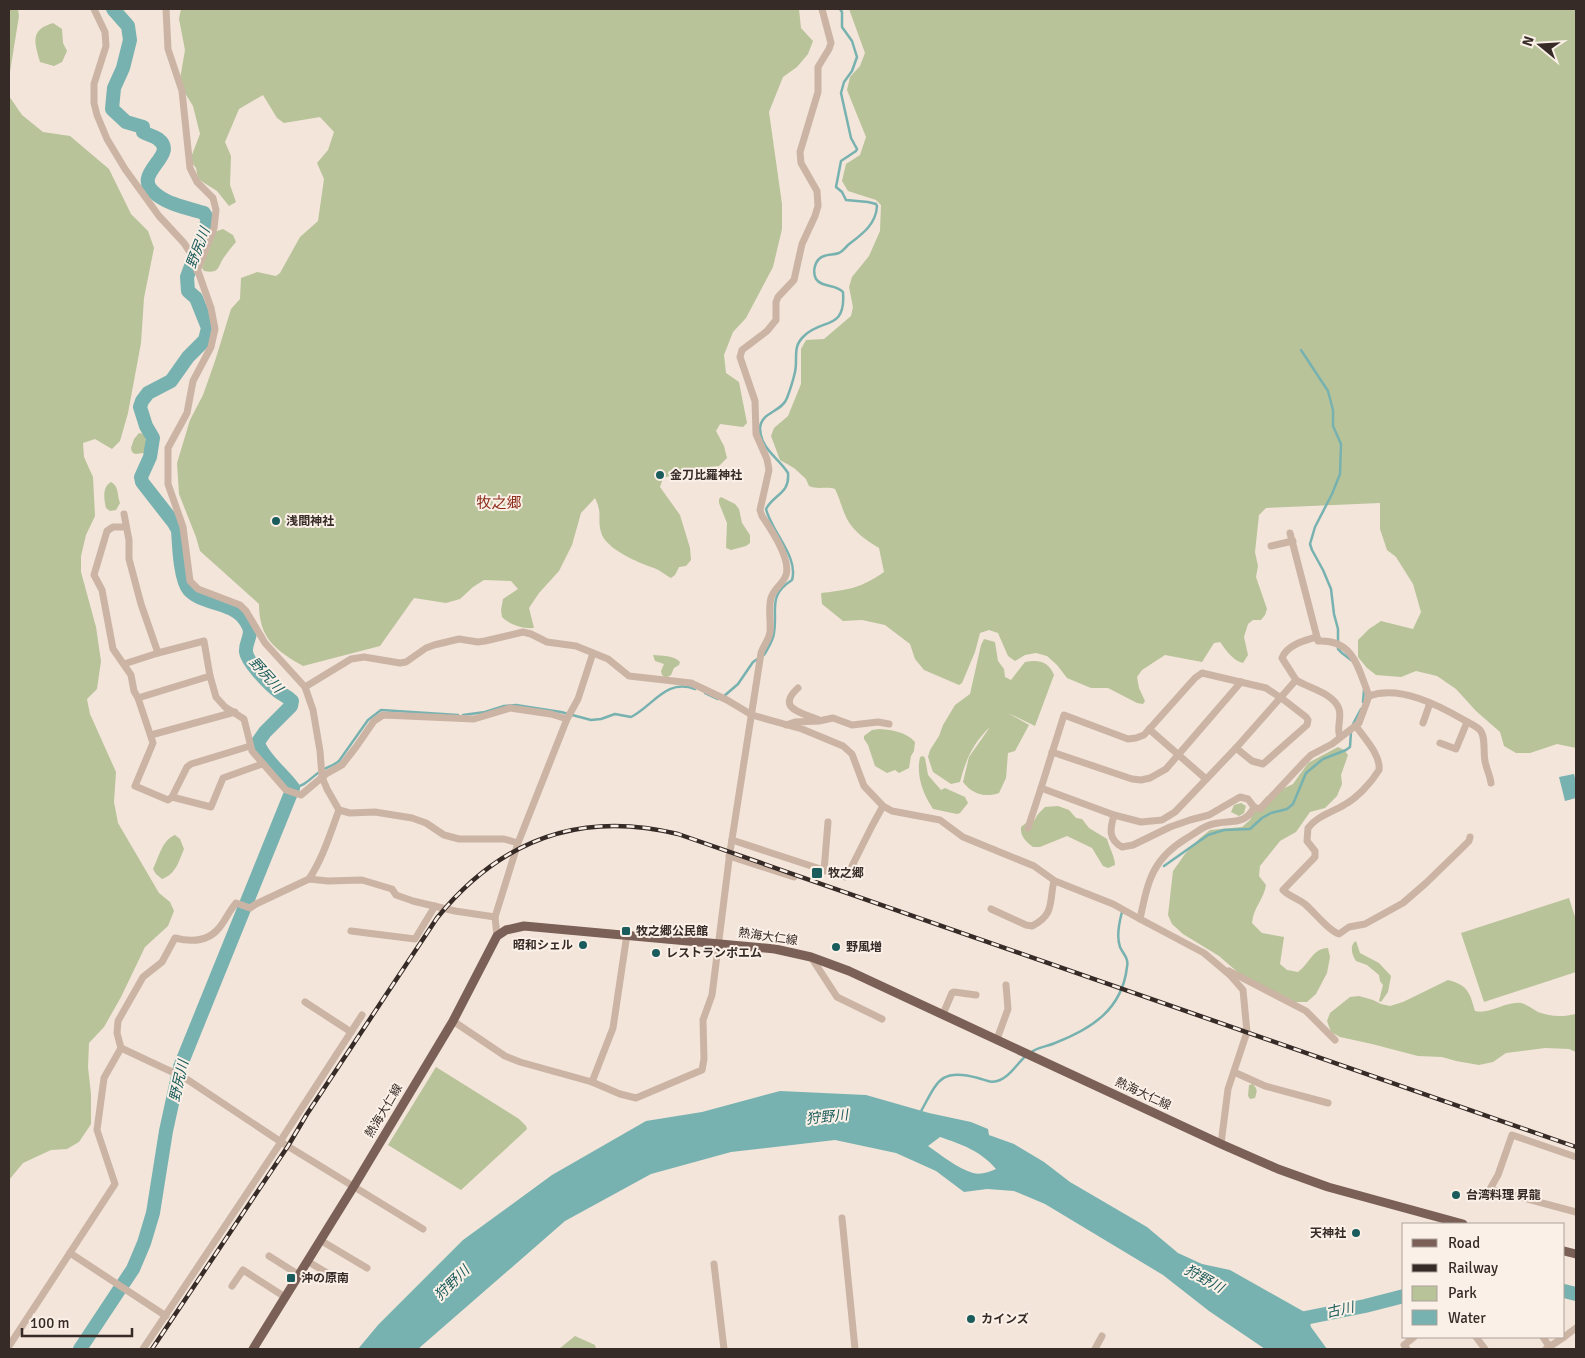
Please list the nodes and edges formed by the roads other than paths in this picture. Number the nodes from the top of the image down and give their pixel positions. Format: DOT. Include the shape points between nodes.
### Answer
graph roads {
  1 [pos="94,9"];
  2 [pos="166,9"];
  3 [pos="822,9"];
  4 [pos="198,271"];
  5 [pos="124,514"];
  6 [pos="125,527"];
  7 [pos="1290,533"];
  8 [pos="1293,541"];
  9 [pos="1271,546"];
  10 [pos="1317,638"];
  11 [pos="158,653"];
  12 [pos="593,653"];
  13 [pos="124,664"];
  14 [pos="210,676"];
  15 [pos="1296,680"];
  16 [pos="1241,682"];
  17 [pos="305,687"];
  18 [pos="798,688"];
  19 [pos="1369,696"];
  20 [pos="1280,697"];
  21 [pos="138,698"];
  22 [pos="1430,703"];
  23 [pos="235,712"];
  24 [pos="752,715"];
  25 [pos="569,716"];
  26 [pos="821,721"];
  27 [pos="1467,722"];
  28 [pos="1423,723"];
  29 [pos="889,724"];
  30 [pos="786,725"];
  31 [pos="1356,726"];
  32 [pos="1149,729"];
  33 [pos="151,735"];
  34 [pos="1340,737"];
  35 [pos="1440,743"];
  36 [pos="250,746"];
  37 [pos="1236,748"];
  38 [pos="1052,752"];
  39 [pos="1178,755"];
  40 [pos="262,764"];
  41 [pos="322,772"];
  42 [pos="1206,779"];
  43 [pos="1491,783"];
  44 [pos="1040,788"];
  45 [pos="172,797"];
  46 [pos="883,806"];
  47 [pos="1254,807"];
  48 [pos="339,810"];
  49 [pos="1114,815"];
  50 [pos="828,822"];
  51 [pos="1028,828"];
  52 [pos="1470,836"];
  53 [pos="732,840"];
  54 [pos="518,842"];
  55 [pos="730,856"];
  56 [pos="824,871"];
  57 [pos="794,877"];
  58 [pos="309,879"];
  59 [pos="1054,881"];
  60 [pos="436,906"];
  61 [pos="990,909"];
  62 [pos="495,918"];
  63 [pos="1140,919"];
  64 [pos="351,931"];
  65 [pos="626,934"];
  66 [pos="497,936"];
  67 [pos="719,943"];
  68 [pos="811,957"];
  69 [pos="1224,970"];
  70 [pos="1006,985"];
  71 [pos="976,995"];
  72 [pos="305,1002"];
  73 [pos="943,1014"];
  74 [pos="362,1015"];
  75 [pos="882,1019"];
  76 [pos="453,1021"];
  77 [pos="350,1032"];
  78 [pos="997,1039"];
  79 [pos="1335,1040"];
  80 [pos="121,1048"];
  81 [pos="1234,1072"];
  82 [pos="592,1082"];
  83 [pos="1328,1103"];
  84 [pos="281,1142"];
  85 [pos="1221,1144"];
  86 [pos="1576,1157"];
  87 [pos="354,1186"];
  88 [pos="1576,1212"];
  89 [pos="842,1218"];
  90 [pos="1459,1223"];
  91 [pos="423,1229"];
  92 [pos="320,1240"];
  93 [pos="70,1253"];
  94 [pos="269,1256"];
  95 [pos="307,1261"];
  96 [pos="714,1264"];
  97 [pos="367,1268"];
  98 [pos="299,1275"];
  99 [pos="339,1280"];
  100 [pos="232,1286"];
  101 [pos="285,1297"];
  102 [pos="166,1316"];
  103 [pos="1576,1328"];
  104 [pos="1102,1336"];
  105 [pos="1565,1336"];
  106 [pos="1413,1338"];
  107 [pos="1477,1338"];
  108 [pos="1563,1338"];
  109 [pos="9,1346"];
  110 [pos="1549,1348"];
  111 [pos="144,1349"];
  112 [pos="253,1349"];
  113 [pos="724,1349"];
  114 [pos="855,1349"];
  115 [pos="1095,1349"];
  116 [pos="1407,1349"];
  117 [pos="1485,1349"];
  1 -- 4 [label="street" via="105,32 106,46 94,84 97,115 125,169 158,216 184,243"];
  2 -- 4 [label="street" via="168,49 182,91 190,168 197,182 213,198 216,210 214,228"];
  3 -- 24 [label="street" via="831,43 818,67 818,92 800,152 801,163 817,191 818,206 802,244 794,280 776,302 776,320 742,350 740,357 755,401 756,434 768,464 760,510 783,554 786,570 769,607 770,631 760,653"];
  4 -- 17 [label="street" via="211,308 214,339 193,380 187,413 168,448 167,468 169,490 184,528 190,581 198,589 240,605 265,643"];
  5 -- 6 [label="street"];
  6 -- 11 [label="street" via="141,604"];
  6 -- 13 [label="street" via="113,527 107,531 94,571 104,598 113,649"];
  7 -- 8 [label="street"];
  8 -- 9 [label="street"];
  8 -- 10 [label="street"];
  10 -- 15 [label="street" via="1301,642 1283,656"];
  10 -- 19 [label="street" via="1318,641 1337,642 1347,648"];
  11 -- 13 [label="street"];
  11 -- 14 [label="street" via="204,641"];
  12 -- 17 [label="street" via="576,646 547,642 524,632 478,642 459,639 426,648 406,662 351,659"];
  12 -- 24 [label="street" via="608,659 629,676 691,684"];
  12 -- 25 [label="street"];
  13 -- 21 [label="street"];
  14 -- 21 [label="street"];
  14 -- 23 [label="street" via="218,701"];
  15 -- 20 [label="street"];
  15 -- 34 [label="street" via="1319,690 1337,705"];
  16 -- 20 [label="street" via="1266,688"];
  16 -- 32 [label="street" via="1202,673"];
  16 -- 39 [label="street"];
  17 -- 41 [label="street" via="314,710"];
  18 -- 26 [label="street" via="790,697 791,708"];
  19 -- 22 [label="street" via="1400,694"];
  19 -- 31 [label="street"];
  20 -- 37 [label="street"];
  20 -- 37 [label="street" via="1306,717 1307,725 1262,764 1252,761"];
  21 -- 33 [label="street"];
  22 -- 27 [label="street"];
  22 -- 28 [label="street"];
  23 -- 33 [label="street"];
  23 -- 36 [label="street" via="244,719"];
  24 -- 30 [label="street"];
  24 -- 53 [label="street"];
  25 -- 41 [label="street" via="510,708 474,719 383,715 374,721 342,765"];
  25 -- 54 [label="street"];
  26 -- 29 [label="street" via="833,718 852,725"];
  26 -- 30 [label="street"];
  27 -- 35 [label="street" via="1456,749"];
  27 -- 43 [label="street" via="1482,732"];
  30 -- 46 [label="street" via="848,749 864,786"];
  31 -- 34 [label="street"];
  31 -- 52 [label="street" via="1377,758 1379,770 1355,797 1317,819 1308,828 1307,841 1315,851 1315,857 1284,890 1289,895 1301,901 1339,934 1403,903 1451,860"];
  32 -- 38 [label="street" via="1144,735 1128,738 1064,715"];
  32 -- 39 [label="street"];
  33 -- 45 [label="street" via="152,748 135,786 165,800"];
  34 -- 47 [label="street" via="1311,755 1260,809"];
  36 -- 40 [label="street"];
  36 -- 45 [label="street" via="191,764"];
  37 -- 42 [label="street"];
  38 -- 39 [label="street" via="1124,778 1141,780 1159,774"];
  38 -- 44 [label="street"];
  39 -- 42 [label="street"];
  40 -- 41 [label="street" via="288,791 301,795"];
  40 -- 45 [label="street" via="224,778 211,807"];
  41 -- 48 [label="street"];
  42 -- 49 [label="street" via="1195,793 1162,820 1141,822"];
  44 -- 49 [label="street"];
  44 -- 51 [label="street"];
  46 -- 56 [label="street" via="848,874 842,877"];
  46 -- 59 [label="street" via="892,811 940,820 963,836 1034,866"];
  47 -- 49 [label="street" via="1248,799 1240,797 1209,815 1170,827 1127,847 1117,844 1112,836 1110,830"];
  47 -- 63 [label="street" via="1246,819 1208,826 1165,854 1151,876"];
  48 -- 54 [label="street" via="412,818 459,840"];
  48 -- 58 [label="street"];
  50 -- 56 [label="street"];
  53 -- 55 [label="street"];
  53 -- 56 [label="street"];
  54 -- 62 [label="street"];
  55 -- 57 [label="street"];
  55 -- 67 [label="street"];
  58 -- 60 [label="street" via="362,880 392,889 401,897"];
  58 -- 80 [label="street" via="250,908 236,904 215,933 205,939 175,938 162,962 143,977 117,1027"];
  59 -- 61 [label="street" via="1052,902 1046,917 1032,926"];
  59 -- 63 [label="street" via="1113,904"];
  60 -- 62 [label="street"];
  60 -- 64 [label="street" via="415,939"];
  62 -- 66 [label="street"];
  63 -- 69 [label="street" via="1204,953"];
  65 -- 66 [label="main road, 熱海大仁線" via="524,926 506,930"];
  65 -- 67 [label="main road, 熱海大仁線"];
  65 -- 82 [label="street" via="613,1028"];
  66 -- 76 [label="main road, 熱海大仁線"];
  67 -- 68 [label="main road, 熱海大仁線"];
  67 -- 82 [label="street" via="712,996 703,1020 702,1070 636,1098"];
  68 -- 73 [label="main road, 熱海大仁線"];
  68 -- 75 [label="street" via="837,996"];
  69 -- 79 [label="street" via="1306,1012"];
  69 -- 81 [label="street" via="1241,986 1244,994 1247,1032"];
  70 -- 78 [label="street" via="1008,1009"];
  71 -- 73 [label="street" via="952,993"];
  72 -- 77 [label="street"];
  73 -- 78 [label="main road, 熱海大仁線"];
  74 -- 77 [label="street"];
  76 -- 82 [label="street" via="505,1056"];
  76 -- 87 [label="main road, 熱海大仁線"];
  77 -- 84 [label="street"];
  78 -- 85 [label="main road, 熱海大仁線"];
  80 -- 84 [label="street" via="181,1076"];
  80 -- 93 [label="street" via="104,1078 97,1130 116,1184"];
  81 -- 83 [label="street" via="1265,1086"];
  81 -- 85 [label="street" via="1228,1088"];
  84 -- 87 [label="street"];
  84 -- 102 [label="street"];
  85 -- 90 [label="main road, 熱海大仁線" via="1328,1187"];
  86 -- 88 [label="street" via="1512,1135 1490,1189"];
  87 -- 91 [label="street"];
  87 -- 92 [label="main road, 熱海大仁線"];
  89 -- 114 [label="street"];
  92 -- 95 [label="main road, 熱海大仁線"];
  92 -- 97 [label="street"];
  93 -- 102 [label="street"];
  93 -- 109 [label="street"];
  94 -- 98 [label="street"];
  95 -- 98 [label="main road, 熱海大仁線"];
  95 -- 99 [label="street"];
  96 -- 113 [label="street"];
  98 -- 101 [label="main road, 熱海大仁線"];
  100 -- 101 [label="street" via="243,1270"];
  101 -- 112 [label="main road, 熱海大仁線"];
  102 -- 111 [label="street"];
  103 -- 105 [label="street"];
  104 -- 115 [label="street"];
  106 -- 116 [label="street" via="1404,1345"];
  107 -- 117 [label="street"];
  108 -- 110 [label="street"];
}
